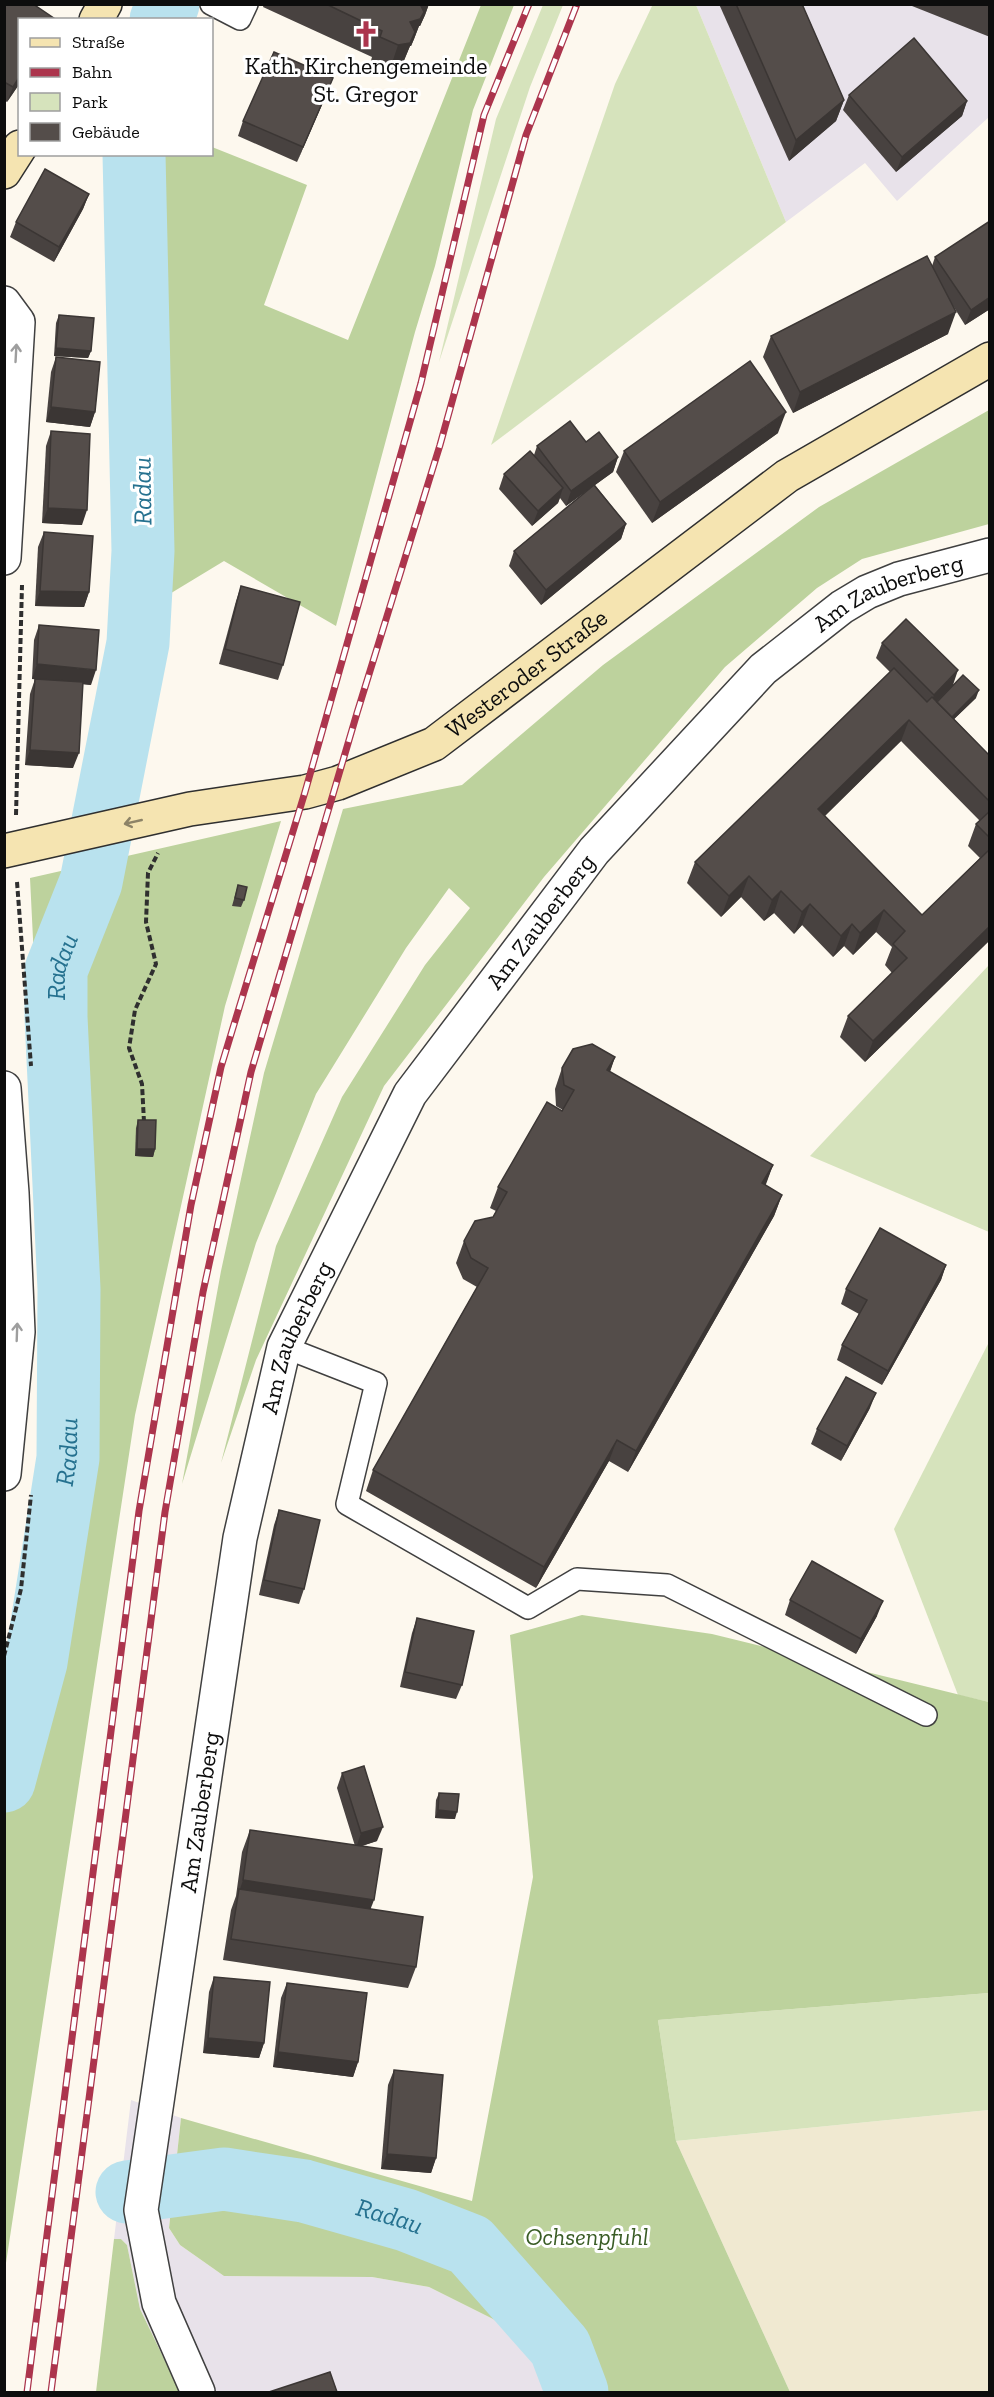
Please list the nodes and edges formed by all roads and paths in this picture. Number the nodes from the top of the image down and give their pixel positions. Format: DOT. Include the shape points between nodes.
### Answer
graph roads {
  1 [pos="105,4"];
  2 [pos="211,4"];
  3 [pos="247,4"];
  4 [pos="97,18"];
  5 [pos="18,150"];
  6 [pos="4,172"];
  7 [pos="4,303"];
  8 [pos="990,359"];
  9 [pos="990,555"];
  10 [pos="4,558"];
  11 [pos="190,809"];
  12 [pos="4,851"];
  13 [pos="4,1088"];
  14 [pos="144,1122"];
  15 [pos="284,1347"];
  16 [pos="4,1474"];
  17 [pos="926,1714"];
  18 [pos="198,2392"];
  1 -- 4 [label="street"];
  2 -- 3 [label="lane" via="240,18"];
  5 -- 6 [label="street"];
  10 -- 7 [label="street, one-way" via="18,322"];
  8 -- 11 [label="street, Westeroder Straße" via="787,476 434,744 338,783"];
  9 -- 15 [label="street, Am Zauberberg" via="898,579 842,607 763,669 594,851 410,1094"];
  11 -- 12 [label="street, Westeroder Straße, one-way"];
  11 -- 14 [label="path" via="165,839 148,873 146,922 156,964 135,1010 129,1048 142,1084"];
  16 -- 13 [label="street, one-way" via="18,1332"];
  15 -- 17 [label="lane" via="376,1383 347,1504 528,1608 576,1579 667,1585"];
  15 -- 18 [label="street, Am Zauberberg" via="240,1538 141,2210 159,2302"];
}
